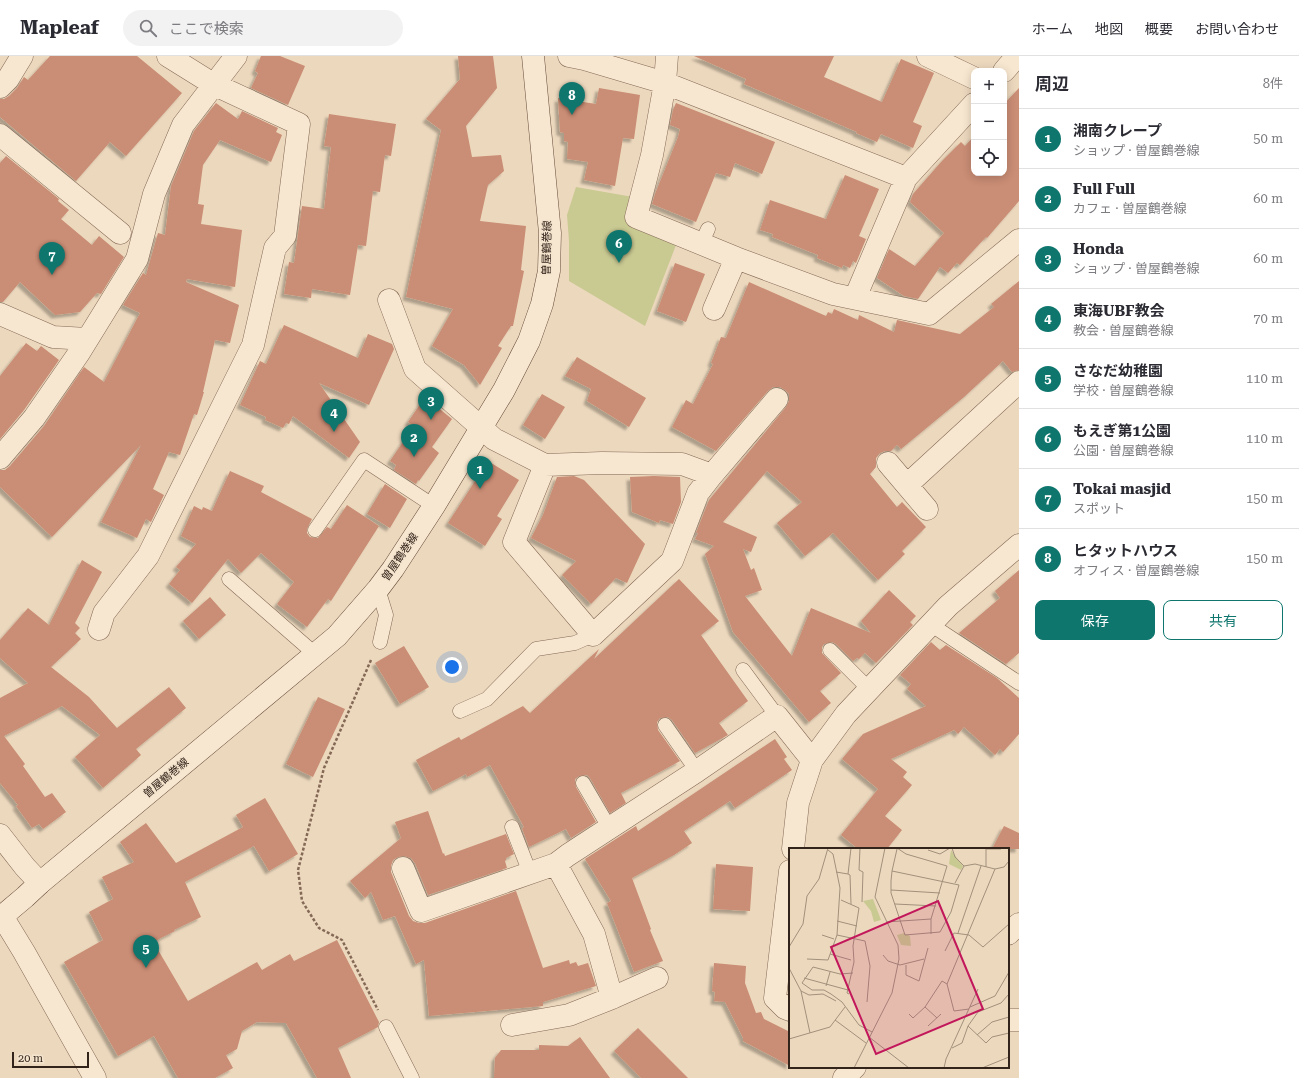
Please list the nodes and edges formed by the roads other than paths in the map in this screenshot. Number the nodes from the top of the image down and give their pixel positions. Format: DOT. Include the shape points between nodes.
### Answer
graph roads {
  1 [pos="22,56"];
  2 [pos="168,56"];
  3 [pos="236,56"];
  4 [pos="534,56"];
  5 [pos="569,56"];
  6 [pos="667,56"];
  7 [pos="928,56"];
  8 [pos="1017,56"];
  9 [pos="1007,68"];
  10 [pos="971,77"];
  11 [pos="665,83"];
  12 [pos="213,84"];
  13 [pos="0,87"];
  14 [pos="971,107"];
  15 [pos="0,135"];
  16 [pos="906,178"];
  17 [pos="120,233"];
  18 [pos="1019,240"];
  19 [pos="736,258"];
  20 [pos="856,298"];
  21 [pos="390,300"];
  22 [pos="714,309"];
  23 [pos="0,314"];
  24 [pos="87,339"];
  25 [pos="1019,382"];
  26 [pos="777,398"];
  27 [pos="482,427"];
  28 [pos="0,458"];
  29 [pos="888,462"];
  30 [pos="545,465"];
  31 [pos="712,475"];
  32 [pos="907,485"];
  33 [pos="434,506"];
  34 [pos="927,509"];
  35 [pos="315,530"];
  36 [pos="1019,545"];
  37 [pos="229,579"];
  38 [pos="378,589"];
  39 [pos="930,624"];
  40 [pos="98,628"];
  41 [pos="593,635"];
  42 [pos="380,642"];
  43 [pos="830,650"];
  44 [pos="315,654"];
  45 [pos="743,670"];
  46 [pos="1019,683"];
  47 [pos="869,689"];
  48 [pos="460,711"];
  49 [pos="777,716"];
  50 [pos="665,725"];
  51 [pos="812,760"];
  52 [pos="697,771"];
  53 [pos="583,783"];
  54 [pos="512,827"];
  55 [pos="610,829"];
  56 [pos="0,835"];
  57 [pos="793,848"];
  58 [pos="556,864"];
  59 [pos="403,868"];
  60 [pos="530,873"];
  61 [pos="789,879"];
  62 [pos="40,883"];
  63 [pos="1,917"];
  64 [pos="1019,924"];
  65 [pos="1009,933"];
  66 [pos="657,978"];
  67 [pos="612,998"];
  68 [pos="789,1010"];
  69 [pos="512,1025"];
  70 [pos="386,1027"];
  71 [pos="854,1068"];
  72 [pos="95,1078"];
  73 [pos="412,1078"];
  74 [pos="844,1078"];
  1 -- 13 [label="street"];
  2 -- 12 [label="street"];
  3 -- 12 [label="street"];
  4 -- 27 [label="street, 曽屋鶴巻線" via="550,233 549,271 542,304 529,341"];
  5 -- 11 [label="street"];
  6 -- 11 [label="street"];
  7 -- 10 [label="street"];
  8 -- 9 [label="street"];
  11 -- 16 [label="street"];
  11 -- 19 [label="street" via="652,155 636,217 704,237"];
  12 -- 24 [label="street" via="183,125 154,194 137,259"];
  12 -- 40 [label="street" via="299,124 285,236 275,248 253,345 148,556 104,613"];
  14 -- 16 [label="street"];
  15 -- 17 [label="street"];
  16 -- 20 [label="street"];
  18 -- 20 [label="street" via="929,314"];
  19 -- 20 [label="street" via="833,294"];
  19 -- 22 [label="street"];
  21 -- 27 [label="street" via="415,369"];
  23 -- 24 [label="street" via="53,337"];
  24 -- 28 [label="street" via="34,418"];
  25 -- 32 [label="street"];
  26 -- 31 [label="street"];
  27 -- 30 [label="street" via="494,439"];
  27 -- 33 [label="street, 曽屋鶴巻線"];
  29 -- 32 [label="street"];
  30 -- 31 [label="street" via="682,464"];
  30 -- 41 [label="street" via="514,542"];
  31 -- 41 [label="street" via="698,493 672,561"];
  32 -- 34 [label="street"];
  33 -- 35 [label="lane" via="364,460"];
  33 -- 38 [label="street, 曽屋鶴巻線"];
  36 -- 39 [label="street"];
  37 -- 44 [label="lane"];
  38 -- 42 [label="lane" via="386,615"];
  38 -- 44 [label="street, 曽屋鶴巻線" via="337,636"];
  39 -- 46 [label="lane"];
  39 -- 47 [label="street"];
  41 -- 48 [label="lane" via="575,643 536,649 487,699"];
  43 -- 47 [label="lane"];
  44 -- 62 [label="street, 曽屋鶴巻線"];
  45 -- 49 [label="lane"];
  47 -- 51 [label="street" via="846,714"];
  49 -- 51 [label="street"];
  49 -- 52 [label="street"];
  50 -- 52 [label="lane"];
  51 -- 57 [label="street" via="798,803"];
  52 -- 55 [label="street"];
  53 -- 55 [label="lane"];
  54 -- 60 [label="lane"];
  55 -- 58 [label="street"];
  56 -- 62 [label="street"];
  58 -- 60 [label="street"];
  58 -- 67 [label="street" via="594,934"];
  59 -- 60 [label="street" via="421,911"];
  61 -- 68 [label="street" via="775,998"];
  62 -- 63 [label="street, 曽屋鶴巻線"];
  63 -- 72 [label="street" via="24,952"];
  64 -- 65 [label="street"];
  66 -- 67 [label="street"];
  67 -- 69 [label="street" via="569,1015"];
  70 -- 73 [label="lane"];
  71 -- 74 [label="street"];
}
